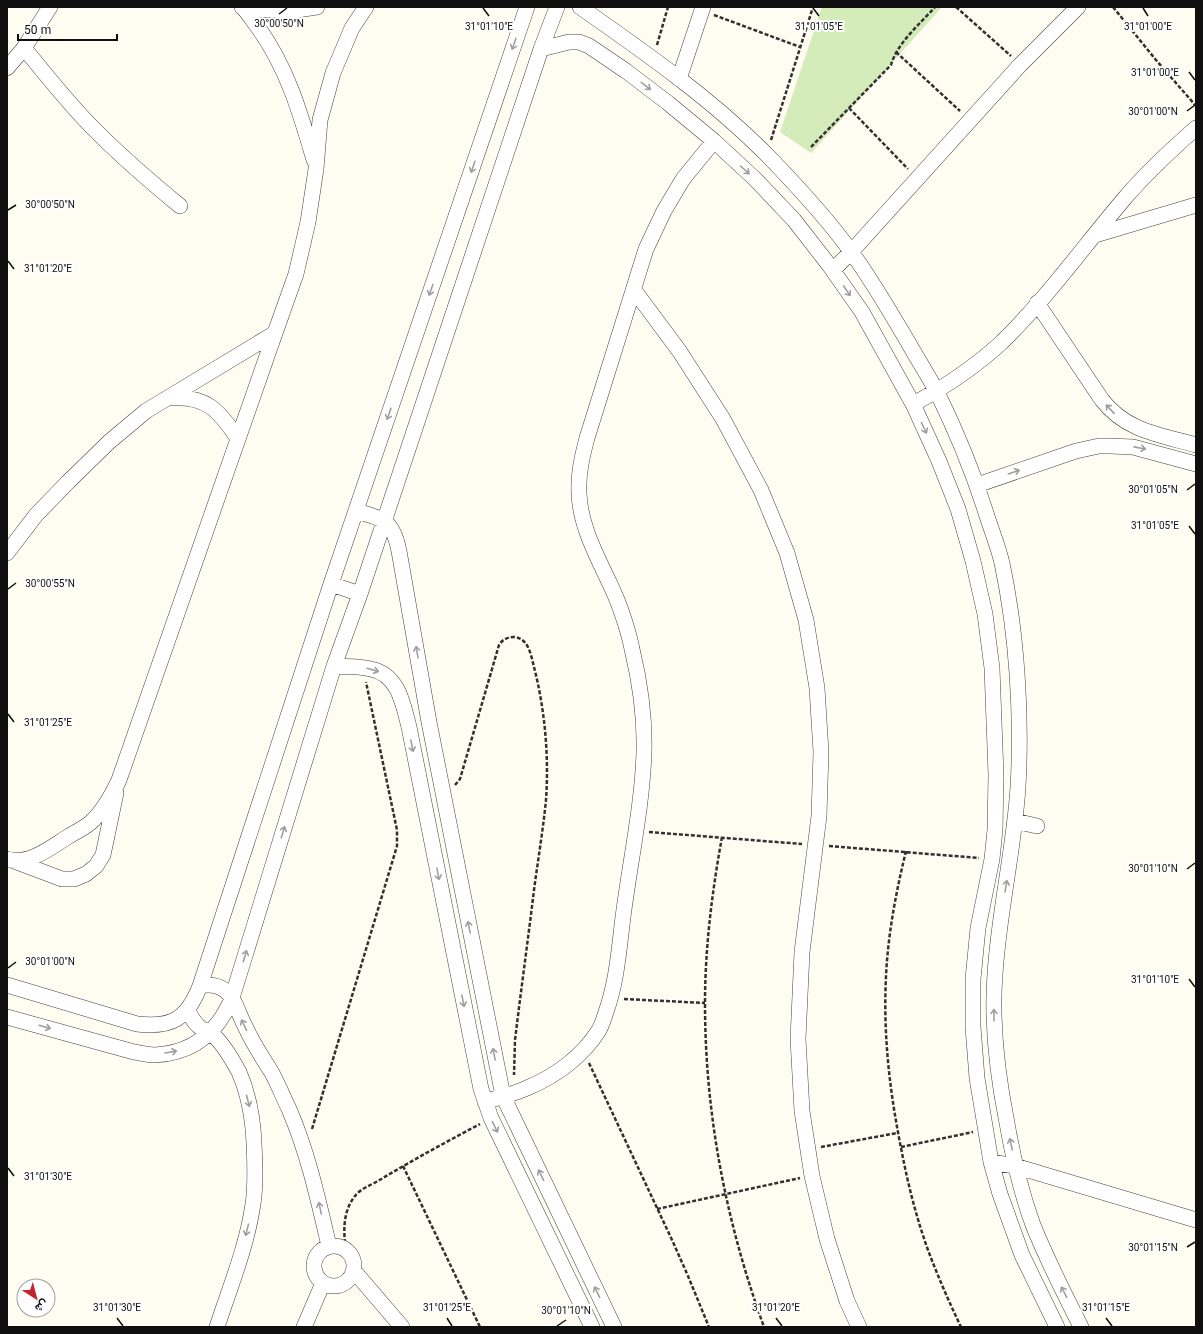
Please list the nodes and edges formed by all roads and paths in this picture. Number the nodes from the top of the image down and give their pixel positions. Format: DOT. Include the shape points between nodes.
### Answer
graph roads {
  1 [pos="50,7"];
  2 [pos="242,7"];
  3 [pos="316,7"];
  4 [pos="366,7"];
  5 [pos="526,7"];
  6 [pos="557,7"];
  7 [pos="580,7"];
  8 [pos="668,7"];
  9 [pos="813,7"];
  10 [pos="935,7"];
  11 [pos="956,7"];
  12 [pos="1078,7"];
  13 [pos="1113,7"];
  14 [pos="703,9"];
  15 [pos="800,46"];
  16 [pos="24,48"];
  17 [pos="541,48"];
  18 [pos="640,49"];
  19 [pos="896,52"];
  20 [pos="653,59"];
  21 [pos="1020,65"];
  22 [pos="7,68"];
  23 [pos="626,71"];
  24 [pos="679,79"];
  25 [pos="1196,106"];
  26 [pos="849,108"];
  27 [pos="971,121"];
  28 [pos="1196,128"];
  29 [pos="714,141"];
  30 [pos="811,147"];
  31 [pos="766,154"];
  32 [pos="316,169"];
  33 [pos="918,179"];
  34 [pos="1196,205"];
  35 [pos="180,206"];
  36 [pos="1095,235"];
  37 [pos="852,252"];
  38 [pos="833,270"];
  39 [pos="634,290"];
  40 [pos="1037,303"];
  41 [pos="274,333"];
  42 [pos="937,392"];
  43 [pos="168,398"];
  44 [pos="913,404"];
  45 [pos="238,439"];
  46 [pos="1196,445"];
  47 [pos="1196,464"];
  48 [pos="977,485"];
  49 [pos="357,511"];
  50 [pos="384,521"];
  51 [pos="7,554"];
  52 [pos="331,584"];
  53 [pos="360,594"];
  54 [pos="334,666"];
  55 [pos="362,667"];
  56 [pos="424,690"];
  57 [pos="400,695"];
  58 [pos="429,722"];
  59 [pos="408,727"];
  60 [pos="119,780"];
  61 [pos="443,792"];
  62 [pos="1015,821"];
  63 [pos="1037,826"];
  64 [pos="722,837"];
  65 [pos="906,851"];
  66 [pos="10,860"];
  67 [pos="7,985"];
  68 [pos="200,986"];
  69 [pos="232,998"];
  70 [pos="611,998"];
  71 [pos="705,1003"];
  72 [pos="188,1010"];
  73 [pos="7,1017"];
  74 [pos="210,1032"];
  75 [pos="583,1051"];
  76 [pos="508,1094"];
  77 [pos="485,1102"];
  78 [pos="491,1118"];
  79 [pos="986,1129"];
  80 [pos="897,1133"];
  81 [pos="901,1147"];
  82 [pos="807,1149"];
  83 [pos="305,1151"];
  84 [pos="991,1162"];
  85 [pos="403,1166"];
  86 [pos="1015,1166"];
  87 [pos="812,1176"];
  88 [pos="725,1195"];
  89 [pos="657,1209"];
  90 [pos="1196,1220"];
  91 [pos="329,1246"];
  92 [pos="346,1249"];
  93 [pos="354,1271"];
  94 [pos="323,1282"];
  95 [pos="217,1327"];
  96 [pos="304,1327"];
  97 [pos="402,1327"];
  98 [pos="480,1327"];
  99 [pos="592,1327"];
  100 [pos="614,1327"];
  101 [pos="708,1327"];
  102 [pos="764,1327"];
  103 [pos="859,1327"];
  104 [pos="961,1327"];
  105 [pos="1057,1327"];
  106 [pos="1081,1327"];
  1 -- 16 [label="street"];
  2 -- 3 [label="street" via="290,11"];
  2 -- 32 [label="street" via="264,36 282,67 296,100"];
  4 -- 32 [label="street" via="352,28 333,73 320,120"];
  5 -- 49 [label="street, one-way"];
  6 -- 17 [label="street"];
  7 -- 18 [label="street"];
  8 -- 20 [label="path"];
  9 -- 15 [label="path"];
  10 -- 19 [label="path"];
  11 -- 21 [label="path"];
  12 -- 21 [label="street"];
  13 -- 25 [label="path"];
  14 -- 15 [label="path"];
  14 -- 24 [label="street"];
  15 -- 31 [label="path"];
  16 -- 22 [label="street"];
  16 -- 35 [label="street" via="97,132"];
  17 -- 23 [label="street" via="579,42"];
  17 -- 50 [label="street"];
  18 -- 20 [label="street"];
  18 -- 23 [label="street"];
  19 -- 26 [label="path" via="891,65"];
  19 -- 27 [label="path"];
  20 -- 24 [label="street"];
  21 -- 27 [label="street"];
  23 -- 29 [label="street, one-way"];
  24 -- 31 [label="street"];
  26 -- 30 [label="path"];
  26 -- 33 [label="path"];
  27 -- 33 [label="street"];
  28 -- 36 [label="street" via="1151,170"];
  29 -- 38 [label="street, one-way" via="794,220"];
  29 -- 39 [label="street" via="683,179 664,211 646,249"];
  31 -- 37 [label="street" via="811,202"];
  32 -- 41 [label="street" via="308,222 296,274"];
  33 -- 37 [label="street"];
  34 -- 36 [label="street"];
  36 -- 40 [label="street"];
  37 -- 38 [label="street"];
  37 -- 42 [label="street"];
  38 -- 44 [label="street, one-way" via="862,312"];
  39 -- 70 [label="street" via="587,438 580,466 579,495 584,523 616,598 632,648 641,700 644,752 639,804"];
  39 -- 82 [label="street" via="684,358 723,419 761,490 787,553 806,620 817,688 821,752 819,816 802,952 798,1039"];
  40 -- 42 [label="street" via="1001,343"];
  46 -- 40 [label="street, one-way" via="1138,428 1114,414"];
  41 -- 43 [label="street"];
  41 -- 45 [label="street"];
  42 -- 44 [label="street"];
  42 -- 48 [label="street"];
  43 -- 45 [label="street" via="196,399 210,405"];
  43 -- 51 [label="street" via="146,411 109,442 36,515"];
  44 -- 79 [label="street, one-way" via="958,508 985,614 992,668 996,775 995,830 978,928 973,979 977,1078"];
  45 -- 60 [label="street"];
  48 -- 47 [label="street, one-way" via="1076,451 1099,446 1133,447"];
  48 -- 62 [label="street" via="1001,560 1012,624 1019,743"];
  49 -- 50 [label="street"];
  49 -- 52 [label="street"];
  50 -- 53 [label="street"];
  56 -- 50 [label="street, one-way" via="399,551 396,540"];
  52 -- 53 [label="street"];
  52 -- 68 [label="street"];
  53 -- 54 [label="street"];
  54 -- 55 [label="street"];
  69 -- 54 [label="street, one-way"];
  55 -- 57 [label="street, one-way" via="382,672 390,678"];
  55 -- 83 [label="path" via="397,830 397,846"];
  56 -- 57 [label="street" via="415,696"];
  56 -- 58 [label="street"];
  57 -- 59 [label="street"];
  58 -- 59 [label="street" via="416,722"];
  58 -- 61 [label="street"];
  59 -- 77 [label="street, one-way"];
  60 -- 66 [label="street" via="111,796 90,823 39,854"];
  60 -- 66 [label="street" via="103,855 96,866 86,874 62,879"];
  76 -- 61 [label="street, one-way"];
  61 -- 76 [label="path" via="452,788 460,779 499,645 510,637 520,639 530,651 541,698 547,773 543,824"];
  62 -- 63 [label="street"];
  86 -- 62 [label="street, one-way" via="998,1076 994,1027 994,978"];
  64 -- 71 [label="path" via="711,912"];
  65 -- 80 [label="path" via="893,913 886,976 887,1063"];
  67 -- 72 [label="street" via="137,1024 152,1026 167,1023"];
  68 -- 69 [label="street" via="218,986"];
  68 -- 72 [label="street"];
  69 -- 74 [label="street" via="220,1022"];
  83 -- 69 [label="street, one-way" via="273,1075 246,1029"];
  70 -- 71 [label="path"];
  70 -- 75 [label="street" via="600,1028"];
  71 -- 88 [label="path" via="710,1102"];
  72 -- 74 [label="street" via="196,1024"];
  73 -- 74 [label="street, one-way" via="134,1052 154,1055 194,1045"];
  74 -- 95 [label="street, one-way" via="222,1045 245,1089 253,1127 255,1177 247,1231"];
  75 -- 76 [label="street" via="542,1081"];
  75 -- 89 [label="path"];
  76 -- 77 [label="street"];
  100 -- 76 [label="street, one-way"];
  77 -- 78 [label="street"];
  78 -- 85 [label="path"];
  78 -- 99 [label="street, one-way"];
  79 -- 81 [label="path"];
  79 -- 84 [label="street"];
  80 -- 81 [label="path"];
  80 -- 82 [label="path"];
  81 -- 104 [label="path" via="918,1221 930,1257"];
  82 -- 87 [label="street"];
  91 -- 83 [label="street, one-way"];
  84 -- 86 [label="street"];
  84 -- 105 [label="street" via="1020,1249"];
  85 -- 92 [label="path" via="356,1194 346,1215"];
  85 -- 98 [label="path"];
  86 -- 90 [label="street"];
  106 -- 86 [label="street, one-way" via="1041,1245"];
  87 -- 88 [label="path"];
  87 -- 103 [label="street" via="827,1239 847,1301"];
  88 -- 89 [label="path"];
  88 -- 102 [label="path" via="738,1250"];
  89 -- 101 [label="path"];
  91 -- 92 [label="street"];
  91 -- 94 [label="street" via="321,1250 314,1267 316,1276"];
  92 -- 93 [label="street" via="352,1255"];
  93 -- 94 [label="street" via="345,1283 338,1286 330,1286"];
  93 -- 97 [label="street"];
  94 -- 96 [label="street"];
}
